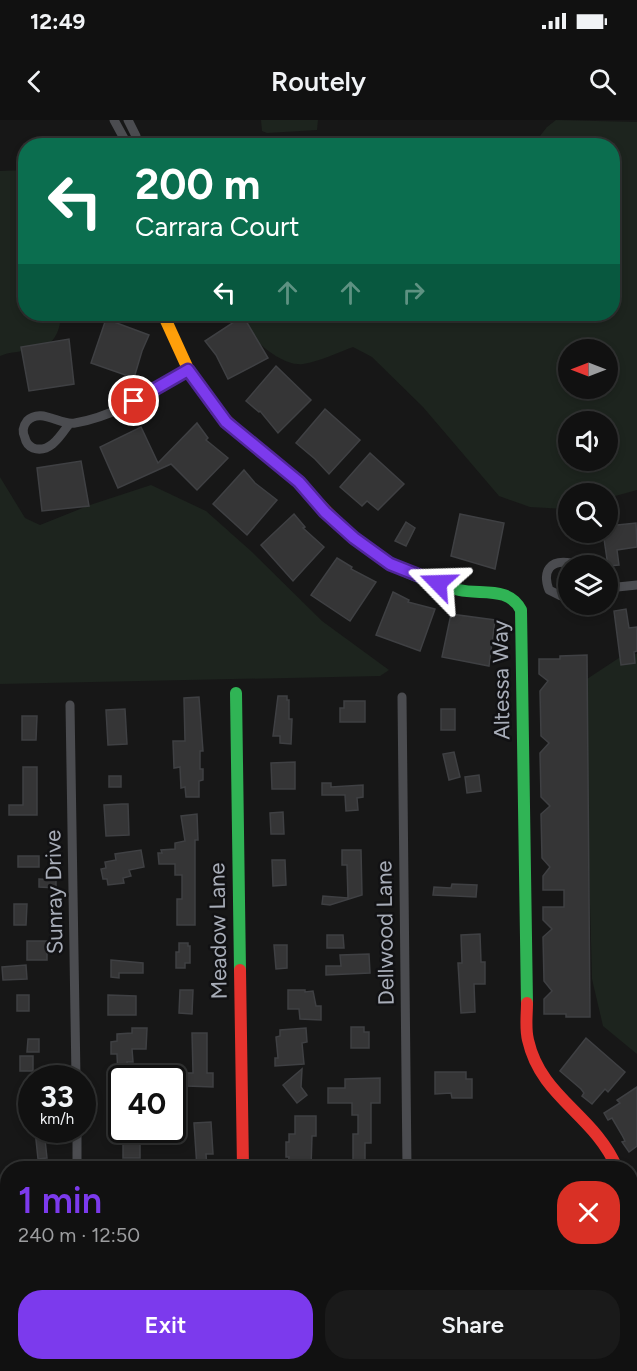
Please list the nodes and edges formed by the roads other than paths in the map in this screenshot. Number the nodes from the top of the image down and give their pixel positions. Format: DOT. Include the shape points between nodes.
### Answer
graph roads {
  1 [pos="114,120"];
  2 [pos="128,120"];
  3 [pos="124,138"];
  4 [pos="135,138"];
  5 [pos="166,321"];
  6 [pos="188,370"];
  7 [pos="69,424"];
  8 [pos="558,562"];
  9 [pos="637,585"];
  10 [pos="618,587"];
  11 [pos="558,595"];
  12 [pos="236,693"];
  13 [pos="402,697"];
  14 [pos="70,705"];
  15 [pos="76,1065"];
  16 [pos="76,1143"];
  17 [pos="77,1161"];
  18 [pos="243,1161"];
  19 [pos="407,1161"];
  20 [pos="614,1161"];
  1 -- 3 [label="street"];
  2 -- 4 [label="street"];
  5 -- 6 [label="street, Altessa Way"];
  6 -- 7 [label="street" via="116,411"];
  6 -- 20 [label="street, Altessa Way" via="226,422 299,482 354,538 390,564 438,583 508,596 521,610 527,1037 547,1083 592,1126"];
  7 -- 7 [label="street" via="31,417 23,432 30,447 42,449 54,443"];
  8 -- 11 [label="street" via="550,566 546,575 549,591"];
  9 -- 10 [label="street"];
  12 -- 18 [label="street, Meadow Lane"];
  13 -- 19 [label="street, Dellwood Lane"];
  14 -- 15 [label="street, Sunray Drive"];
  16 -- 17 [label="street"];
}
